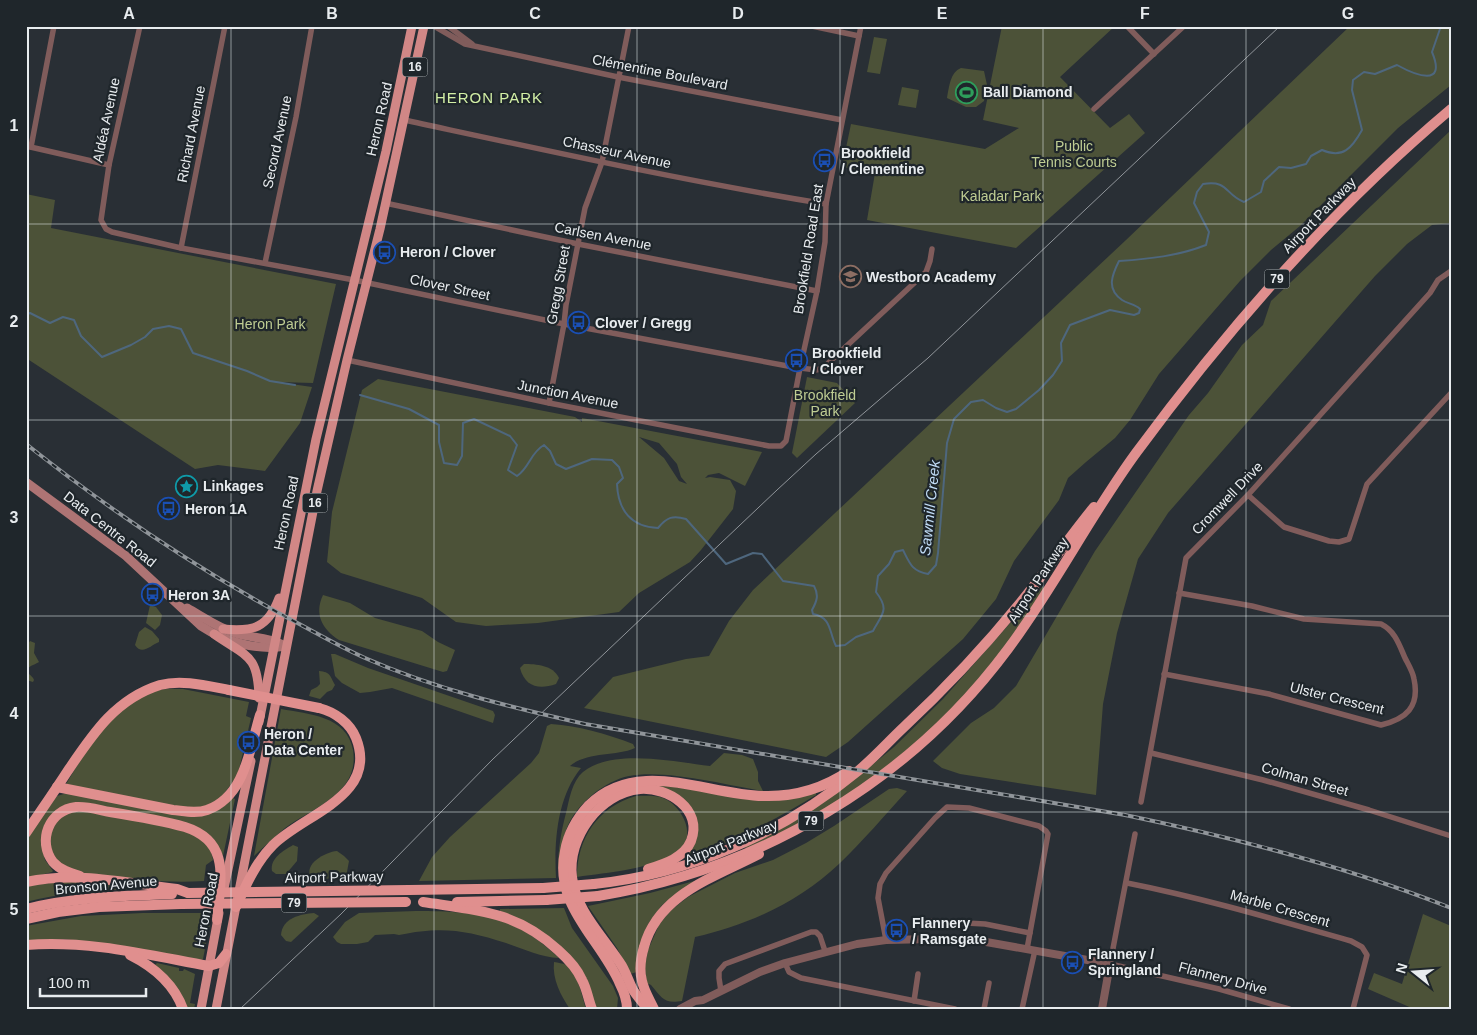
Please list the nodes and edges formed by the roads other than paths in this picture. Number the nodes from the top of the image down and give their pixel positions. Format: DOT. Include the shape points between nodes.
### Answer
graph roads {
  1 [pos="54,26"];
  2 [pos="140,26"];
  3 [pos="225,26"];
  4 [pos="312,26"];
  5 [pos="412,26"];
  6 [pos="424,26"];
  7 [pos="434,26"];
  8 [pos="448,26"];
  9 [pos="629,26"];
  10 [pos="812,26"];
  11 [pos="861,26"];
  12 [pos="1127,26"];
  13 [pos="1184,26"];
  14 [pos="859,36"];
  15 [pos="474,45"];
  16 [pos="1154,54"];
  17 [pos="618,77"];
  18 [pos="1451,109"];
  19 [pos="1094,110"];
  20 [pos="404,120"];
  21 [pos="842,120"];
  22 [pos="28,146"];
  23 [pos="602,162"];
  24 [pos="109,165"];
  25 [pos="385,204"];
  26 [pos="826,204"];
  27 [pos="101,220"];
  28 [pos="578,244"];
  29 [pos="181,248"];
  30 [pos="932,249"];
  31 [pos="264,263"];
  32 [pos="1451,270"];
  33 [pos="354,280"];
  34 [pos="367,283"];
  35 [pos="817,290"];
  36 [pos="564,324"];
  37 [pos="347,360"];
  38 [pos="800,368"];
  39 [pos="1451,393"];
  40 [pos="549,403"];
  41 [pos="783,445"];
  42 [pos="1126,468"];
  43 [pos="26,482"];
  44 [pos="1248,495"];
  45 [pos="288,572"];
  46 [pos="1180,593"];
  47 [pos="174,600"];
  48 [pos="224,629"];
  49 [pos="214,634"];
  50 [pos="274,644"];
  51 [pos="286,646"];
  52 [pos="1164,674"];
  53 [pos="260,715"];
  54 [pos="877,752"];
  55 [pos="1151,754"];
  56 [pos="57,787"];
  57 [pos="1141,802"];
  58 [pos="836,806"];
  59 [pos="26,832"];
  60 [pos="1135,834"];
  61 [pos="1451,836"];
  62 [pos="80,876"];
  63 [pos="26,882"];
  64 [pos="1127,883"];
  65 [pos="594,884"];
  66 [pos="188,893"];
  67 [pos="423,902"];
  68 [pos="181,904"];
  69 [pos="236,907"];
  70 [pos="26,909"];
  71 [pos="26,919"];
  72 [pos="217,920"];
  73 [pos="929,921"];
  74 [pos="1030,933"];
  75 [pos="886,940"];
  76 [pos="26,945"];
  77 [pos="116,948"];
  78 [pos="1031,950"];
  79 [pos="826,951"];
  80 [pos="226,954"];
  81 [pos="785,963"];
  82 [pos="1110,964"];
  83 [pos="209,966"];
  84 [pos="918,974"];
  85 [pos="989,983"];
  86 [pos="721,991"];
  87 [pos="703,1000"];
  88 [pos="914,1001"];
  89 [pos="183,1009"];
  90 [pos="201,1009"];
  91 [pos="216,1009"];
  92 [pos="592,1009"];
  93 [pos="627,1009"];
  94 [pos="647,1009"];
  95 [pos="680,1009"];
  96 [pos="696,1009"];
  97 [pos="955,1009"];
  98 [pos="984,1009"];
  99 [pos="1022,1009"];
  100 [pos="1102,1009"];
  101 [pos="1289,1009"];
  102 [pos="1353,1009"];
  1 -- 22 [label="street"];
  2 -- 24 [label="street, Aldéa Avenue"];
  3 -- 29 [label="street, Richard Avenue"];
  4 -- 31 [label="street, Secord Avenue"];
  5 -- 33 [label="main road, Heron Road / 16"];
  6 -- 20 [label="main road, Heron Road / 16"];
  7 -- 15 [label="street, Clémentine Boulevard" via="460,42"];
  8 -- 15 [label="street, Clémentine Boulevard"];
  9 -- 17 [label="street, Gregg Street"];
  10 -- 14 [label="street"];
  11 -- 14 [label="street, Brookfield Road East"];
  12 -- 16 [label="street"];
  13 -- 16 [label="street"];
  14 -- 21 [label="street, Brookfield Road East"];
  15 -- 17 [label="street, Clémentine Boulevard"];
  16 -- 19 [label="street"];
  17 -- 21 [label="street, Clémentine Boulevard"];
  17 -- 23 [label="street, Gregg Street"];
  18 -- 42 [label="highway, Airport Parkway / 79" via="1347,204 1286,268 1200,369"];
  20 -- 23 [label="street, Chasseur Avenue"];
  20 -- 25 [label="main road, Heron Road / 16"];
  21 -- 26 [label="street, Brookfield Road East"];
  22 -- 24 [label="street"];
  23 -- 26 [label="street, Chasseur Avenue"];
  23 -- 28 [label="street, Gregg Street" via="585,208"];
  24 -- 27 [label="street, Aldéa Avenue"];
  25 -- 28 [label="street, Carlsen Avenue"];
  25 -- 34 [label="main road, Heron Road / 16"];
  26 -- 35 [label="street, Brookfield Road East" via="825,242"];
  27 -- 29 [label="street, Clover Street" via="112,232"];
  28 -- 35 [label="street, Carlsen Avenue"];
  28 -- 36 [label="street, Gregg Street"];
  29 -- 31 [label="street, Clover Street"];
  30 -- 38 [label="street, Clover Street" via="926,272 823,368"];
  31 -- 33 [label="street, Clover Street"];
  32 -- 44 [label="street, Cromwell Drive" via="1438,280 1430,293"];
  33 -- 34 [label="street, Clover Street"];
  33 -- 45 [label="main road, Heron Road / 16"];
  34 -- 36 [label="street, Clover Street"];
  34 -- 37 [label="main road, Heron Road / 16"];
  35 -- 38 [label="street, Brookfield Road East"];
  36 -- 38 [label="street, Clover Street"];
  36 -- 40 [label="street, Gregg Street"];
  37 -- 40 [label="street, Junction Avenue"];
  37 -- 51 [label="main road, Heron Road / 16"];
  38 -- 41 [label="street, Brookfield Road East"];
  39 -- 44 [label="street" via="1367,484 1349,539 1329,541 1284,527"];
  40 -- 41 [label="street, Junction Avenue" via="769,446"];
  42 -- 54 [label="highway, Airport Parkway / 79" via="983,648 940,694"];
  42 -- 58 [label="highway, Airport Parkway / 79" via="1017,637 987,677 922,743 868,786"];
  43 -- 47 [label="main road, Data Centre Road" via="126,556"];
  44 -- 46 [label="street, Cromwell Drive" via="1186,558"];
  45 -- 48 [label="main road" via="276,606 264,623 249,630"];
  45 -- 50 [label="main road, Heron Road / 16"];
  46 -- 52 [label="street, Cromwell Drive"];
  46 -- 52 [label="street, Ulster Crescent" via="1252,606 1304,620 1381,624 1396,637 1414,677 1416,693 1409,710 1397,721 1381,725 1269,694"];
  47 -- 48 [label="main road, Data Centre Road"];
  47 -- 49 [label="main road, Data Centre Road"];
  48 -- 50 [label="main road, Data Centre Road"];
  49 -- 50 [label="main road, Data Centre Road" via="242,643"];
  49 -- 53 [label="main road" via="254,664 258,675"];
  50 -- 51 [label="main road, Data Centre Road"];
  50 -- 53 [label="main road, Heron Road / 16"];
  51 -- 69 [label="main road, Heron Road / 16"];
  52 -- 55 [label="street, Cromwell Drive"];
  53 -- 56 [label="highway" via="236,787 223,802 207,810 173,810"];
  53 -- 72 [label="main road, Heron Road / 16"];
  54 -- 65 [label="highway, Airport Parkway / 79" via="829,793 753,838 678,867 632,879"];
  54 -- 93 [label="highway" via="834,780 792,794 755,796 650,781 617,786 590,804 569,838 563,861 563,878 571,906 614,970 626,998"];
  55 -- 57 [label="street, Cromwell Drive"];
  55 -- 61 [label="street, Colman Street" via="1263,780"];
  56 -- 59 [label="highway"];
  56 -- 69 [label="highway, bridge" via="94,732 115,709 161,685 195,684 229,690 327,710 340,718 355,735 360,758 358,774 351,787 341,798 273,845 256,866"];
  58 -- 67 [label="highway, Airport Parkway / 79, bridge" via="786,835 722,863 655,884 598,896"];
  58 -- 94 [label="highway" via="799,832 689,890 662,911 648,933 642,951 640,967"];
  60 -- 64 [label="street"];
  62 -- 63 [label="highway"];
  62 -- 66 [label="highway"];
  62 -- 72 [label="highway" via="57,866 46,846 48,827 62,811 81,807 185,827 206,838 219,857 221,876"];
  64 -- 82 [label="street"];
  64 -- 102 [label="street, Marble Crescent" via="1256,914 1362,947 1367,955"];
  65 -- 66 [label="highway, Airport Parkway / 79, bridge" via="543,888"];
  65 -- 94 [label="highway" via="657,866 681,855 692,836 693,820 688,809 677,798 663,792 639,789 625,793 608,801 589,820 573,853 572,877 580,905 622,965"];
  66 -- 70 [label="highway, Bronson Avenue / 79" via="92,898"];
  67 -- 68 [label="highway, Airport Parkway / 79, bridge"];
  67 -- 92 [label="highway" via="501,915 531,929 557,949 578,972"];
  68 -- 71 [label="highway, Bronson Avenue / 79" via="99,907"];
  69 -- 80 [label="main road, Heron Road / 16"];
  72 -- 83 [label="main road, Heron Road / 16"];
  73 -- 74 [label="street" via="985,924"];
  74 -- 75 [label="street" via="1048,834 1039,826 969,808 947,807 886,872 880,884 878,898"];
  74 -- 78 [label="street"];
  75 -- 78 [label="street, Flannery Drive" via="975,940"];
  75 -- 79 [label="street, Flannery Drive"];
  76 -- 77 [label="highway" via="73,944"];
  77 -- 83 [label="highway"];
  77 -- 89 [label="highway" via="158,972 174,990"];
  78 -- 82 [label="street, Flannery Drive"];
  78 -- 99 [label="street"];
  79 -- 81 [label="street, Flannery Drive"];
  79 -- 86 [label="street" via="816,932 766,948 724,964 718,978"];
  80 -- 83 [label="highway" via="219,963"];
  80 -- 91 [label="main road, Heron Road / 16"];
  81 -- 86 [label="street, Flannery Drive"];
  81 -- 88 [label="street" via="790,972 801,978"];
  82 -- 100 [label="street"];
  82 -- 101 [label="street, Flannery Drive"];
  83 -- 90 [label="main road, Heron Road / 16"];
  84 -- 88 [label="street"];
  85 -- 98 [label="street"];
  86 -- 87 [label="street, Flannery Drive"];
  87 -- 95 [label="street, Flannery Drive"];
  87 -- 96 [label="street, Flannery Drive"];
  88 -- 97 [label="street"];
}
